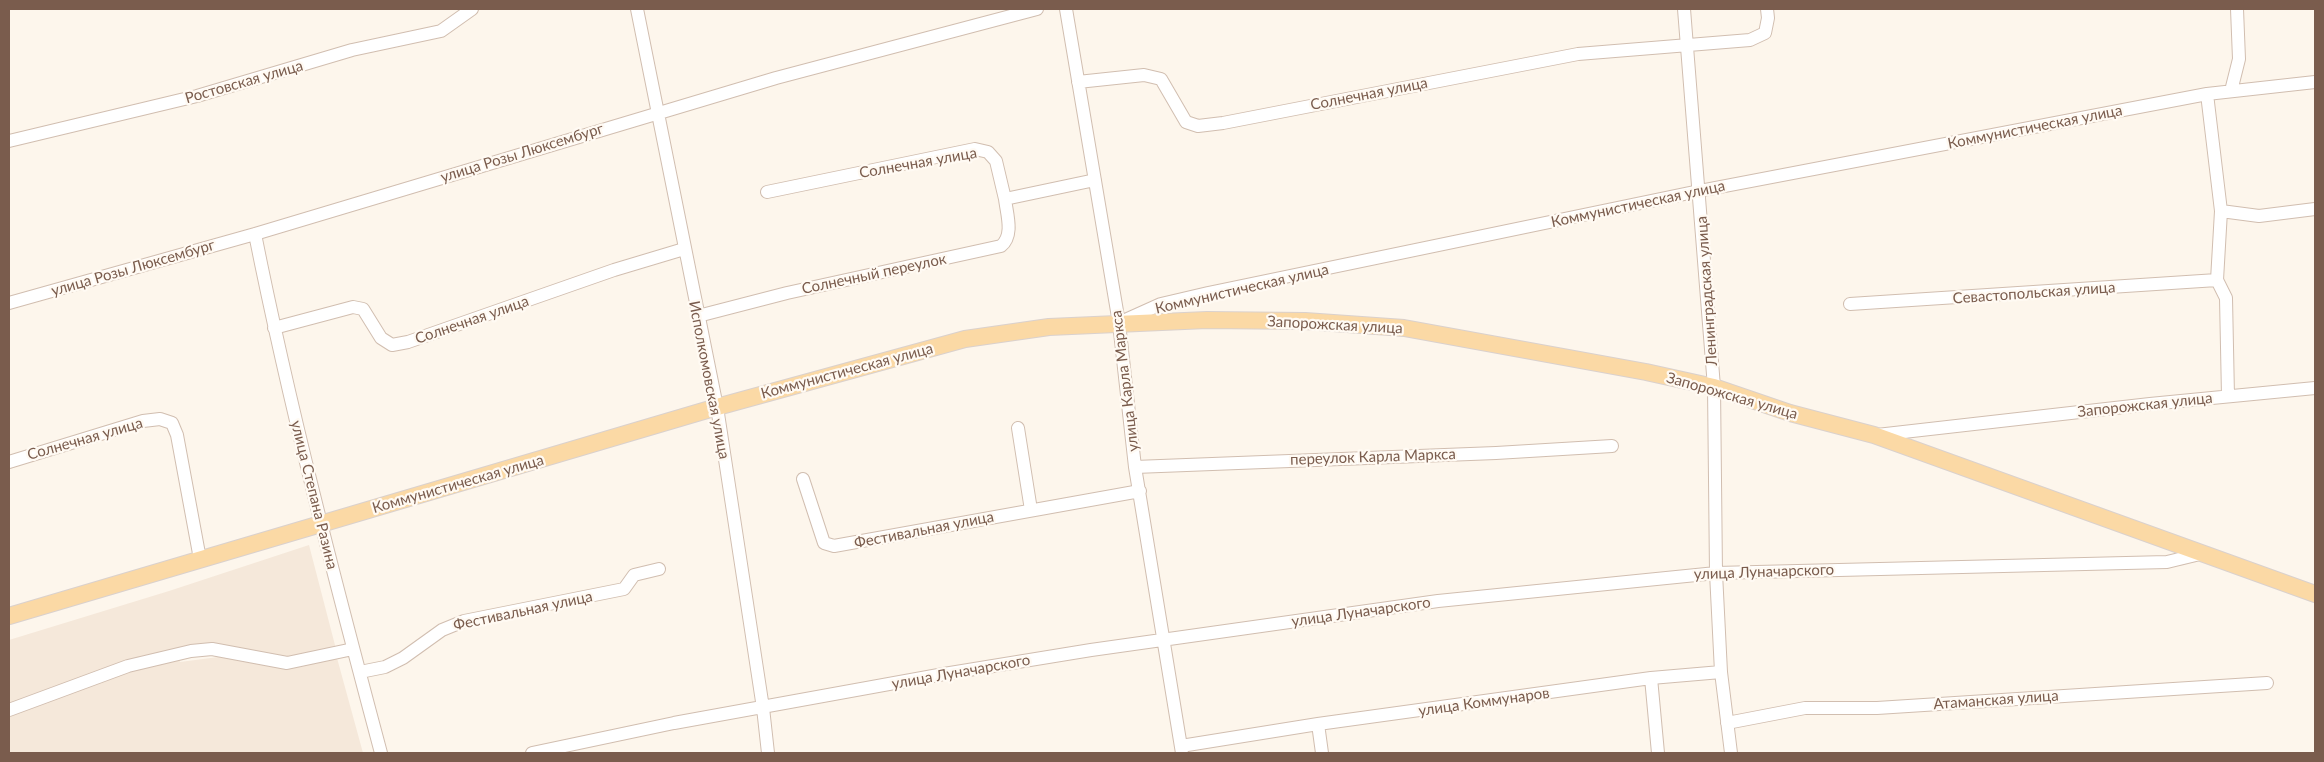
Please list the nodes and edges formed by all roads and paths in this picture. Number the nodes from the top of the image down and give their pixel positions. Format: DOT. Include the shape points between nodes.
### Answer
graph roads {
  1 [pos="472,9"];
  2 [pos="637,9"];
  3 [pos="1036,9"];
  4 [pos="1066,9"];
  5 [pos="1684,9"];
  6 [pos="1767,9"];
  7 [pos="2237,9"];
  8 [pos="1686,46"];
  9 [pos="1078,82"];
  10 [pos="2315,82"];
  11 [pos="2231,91"];
  12 [pos="2207,94"];
  13 [pos="658,112"];
  14 [pos="9,141"];
  15 [pos="1095,180"];
  16 [pos="1699,190"];
  17 [pos="767,192"];
  18 [pos="1005,199"];
  19 [pos="2315,209"];
  20 [pos="2221,211"];
  21 [pos="255,234"];
  22 [pos="684,249"];
  23 [pos="2217,280"];
  24 [pos="9,303"];
  25 [pos="1850,304"];
  26 [pos="698,316"];
  27 [pos="1119,323"];
  28 [pos="274,328"];
  29 [pos="1714,387"];
  30 [pos="2315,388"];
  31 [pos="2228,396"];
  32 [pos="717,407"];
  33 [pos="1018,428"];
  34 [pos="1874,435"];
  35 [pos="1612,446"];
  36 [pos="9,462"];
  37 [pos="1135,467"];
  38 [pos="803,479"];
  39 [pos="1140,491"];
  40 [pos="1032,510"];
  41 [pos="320,524"];
  42 [pos="2200,554"];
  43 [pos="200,560"];
  44 [pos="659,569"];
  45 [pos="1716,572"];
  46 [pos="2315,594"];
  47 [pos="9,616"];
  48 [pos="1163,640"];
  49 [pos="353,649"];
  50 [pos="360,672"];
  51 [pos="1721,672"];
  52 [pos="1651,678"];
  53 [pos="2267,683"];
  54 [pos="764,708"];
  55 [pos="9,710"];
  56 [pos="1727,723"];
  57 [pos="1318,724"];
  58 [pos="1181,750"];
  59 [pos="381,753"];
  60 [pos="532,753"];
  61 [pos="768,753"];
  62 [pos="1322,753"];
  63 [pos="1658,753"];
  64 [pos="1731,753"];
  1 -- 14 [label="street, Ростовская улица" via="441,31 352,50 197,96"];
  2 -- 13 [label="street, Исполкомовская улица"];
  3 -- 13 [label="street, улица Розы Люксембург"];
  4 -- 9 [label="street, улица Карла Маркса"];
  5 -- 8 [label="street, Ленинградская улица"];
  6 -- 8 [label="street, Солнечная улица" via="1765,33 1750,40"];
  7 -- 11 [label="street" via="2239,59"];
  8 -- 9 [label="street, Солнечная улица" via="1578,54 1198,126 1186,122 1161,79 1144,74"];
  8 -- 16 [label="street, Ленинградская улица"];
  9 -- 15 [label="street, улица Карла Маркса"];
  10 -- 11 [label="street, Коммунистическая улица"];
  11 -- 12 [label="street, Коммунистическая улица"];
  12 -- 16 [label="street, Коммунистическая улица"];
  12 -- 20 [label="street"];
  13 -- 21 [label="street, улица Розы Люксембург"];
  13 -- 22 [label="street, Исполкомовская улица"];
  15 -- 18 [label="street"];
  15 -- 27 [label="street, улица Карла Маркса"];
  16 -- 27 [label="street, Коммунистическая улица" via="1208,293 1161,304"];
  16 -- 29 [label="street, Ленинградская улица"];
  17 -- 18 [label="street, Солнечная улица" via="975,149 988,152 996,162"];
  18 -- 26 [label="street, Солнечный переулок" via="1009,231 1007,241 1000,246"];
  19 -- 20 [label="street" via="2259,216"];
  20 -- 23 [label="street"];
  21 -- 24 [label="street, улица Розы Люксембург"];
  21 -- 28 [label="street, улица Степана Разина"];
  22 -- 26 [label="street, Исполкомовская улица"];
  22 -- 28 [label="street, Солнечная улица" via="408,342 392,345 381,338 363,309 353,307"];
  23 -- 25 [label="street, Севастопольская улица"];
  23 -- 31 [label="street" via="2226,298"];
  26 -- 32 [label="street, Исполкомовская улица"];
  27 -- 29 [label="main road, Запорожская улица" via="1304,321 1404,328"];
  27 -- 32 [label="main road, Коммунистическая улица" via="1050,327 965,339"];
  27 -- 37 [label="street, улица Карла Маркса"];
  28 -- 41 [label="street, улица Степана Разина"];
  29 -- 34 [label="main road, Запорожская улица" via="1790,413"];
  29 -- 45 [label="street, Ленинградская улица"];
  30 -- 31 [label="street, Запорожская улица"];
  31 -- 34 [label="street, Запорожская улица"];
  32 -- 41 [label="main road, Коммунистическая улица"];
  32 -- 54 [label="street, Исполкомовская улица"];
  33 -- 40 [label="street"];
  34 -- 42 [label="main road"];
  35 -- 37 [label="street, переулок Карла Маркса" via="1496,454"];
  36 -- 43 [label="street, Солнечная улица" via="143,421 160,419 172,424 177,435"];
  37 -- 39 [label="street, улица Карла Маркса"];
  38 -- 40 [label="street, Фестивальная улица" via="824,542 834,546"];
  39 -- 40 [label="street, Фестивальная улица"];
  39 -- 48 [label="street, улица Карла Маркса"];
  41 -- 43 [label="main road, Коммунистическая улица"];
  41 -- 49 [label="street, улица Степана Разина"];
  42 -- 45 [label="street, улица Луначарского" via="2167,562"];
  42 -- 46 [label="main road"];
  43 -- 47 [label="main road, Коммунистическая улица"];
  44 -- 50 [label="street, Фестивальная улица" via="634,575 624,589 464,621 442,630 385,667"];
  45 -- 48 [label="street, улица Луначарского" via="1438,601"];
  45 -- 51 [label="street, Ленинградская улица"];
  48 -- 54 [label="street, улица Луначарского" via="944,674"];
  48 -- 58 [label="street, улица Карла Маркса"];
  49 -- 50 [label="street, улица Степана Разина"];
  49 -- 55 [label="street" via="287,663 212,649 191,650 128,666"];
  50 -- 59 [label="street, улица Степана Разина"];
  51 -- 52 [label="street, улица Коммунаров"];
  51 -- 56 [label="street, Ленинградская улица"];
  52 -- 57 [label="street, улица Коммунаров"];
  52 -- 63 [label="street"];
  53 -- 56 [label="street, Атаманская улица" via="1877,708 1805,708"];
  54 -- 60 [label="street, улица Луначарского"];
  54 -- 61 [label="street, Исполкомовская улица"];
  56 -- 64 [label="street, Ленинградская улица"];
  57 -- 58 [label="street, улица Коммунаров"];
  57 -- 62 [label="street"];
}
